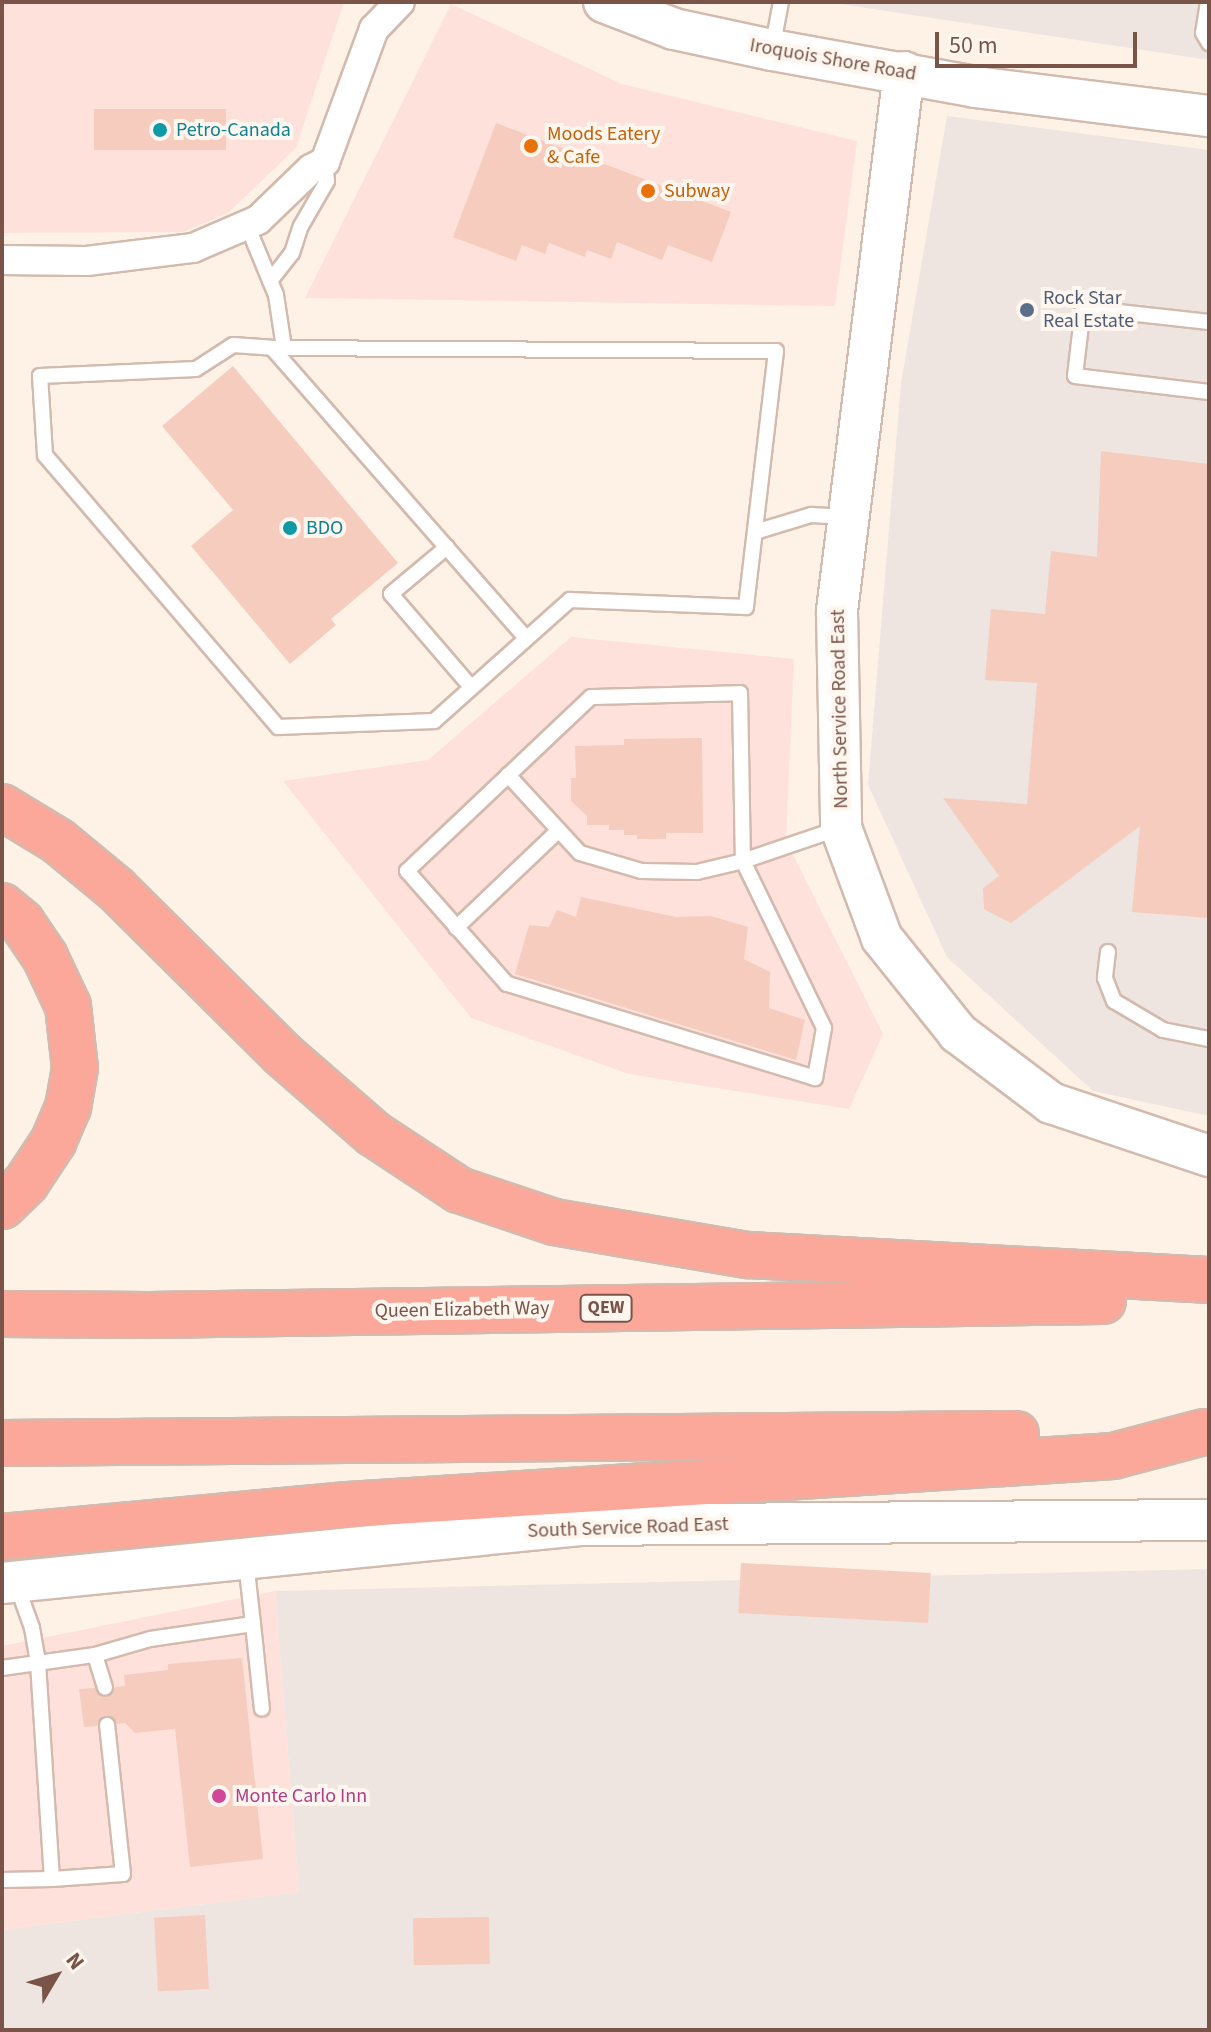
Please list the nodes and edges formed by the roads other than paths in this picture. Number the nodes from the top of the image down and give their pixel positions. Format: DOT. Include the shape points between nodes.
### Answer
graph roads {
  1 [pos="400,2"];
  2 [pos="604,2"];
  3 [pos="781,2"];
  4 [pos="1208,2"];
  5 [pos="373,15"];
  6 [pos="1209,43"];
  7 [pos="772,50"];
  8 [pos="904,72"];
  9 [pos="1208,112"];
  10 [pos="325,162"];
  11 [pos="247,225"];
  12 [pos="2,260"];
  13 [pos="270,281"];
  14 [pos="1209,322"];
  15 [pos="278,348"];
  16 [pos="1209,392"];
  17 [pos="848,517"];
  18 [pos="755,532"];
  19 [pos="447,547"];
  20 [pos="525,637"];
  21 [pos="471,687"];
  22 [pos="508,775"];
  23 [pos="2,807"];
  24 [pos="841,828"];
  25 [pos="559,830"];
  26 [pos="743,861"];
  27 [pos="2,906"];
  28 [pos="456,928"];
  29 [pos="1108,952"];
  30 [pos="1209,1039"];
  31 [pos="1209,1156"];
  32 [pos="2,1206"];
  33 [pos="1209,1280"];
  34 [pos="1209,1299"];
  35 [pos="2,1314"];
  36 [pos="1206,1432"];
  37 [pos="2,1443"];
  38 [pos="1209,1520"];
  39 [pos="2,1537"];
  40 [pos="246,1557"];
  41 [pos="8,1581"];
  42 [pos="253,1624"];
  43 [pos="95,1655"];
  44 [pos="38,1663"];
  45 [pos="2,1668"];
  46 [pos="105,1687"];
  47 [pos="262,1709"];
  48 [pos="107,1725"];
  49 [pos="52,1879"];
  50 [pos="2,1880"];
  1 -- 5 [label="street"];
  2 -- 7 [label="street, Iroquois Shore Road"];
  3 -- 7 [label="lane"];
  4 -- 6 [label="lane" via="1203,33"];
  5 -- 10 [label="street"];
  7 -- 8 [label="street, Iroquois Shore Road"];
  8 -- 9 [label="street, Iroquois Shore Road" via="975,87"];
  8 -- 17 [label="street, North Service Road East"];
  10 -- 11 [label="street"];
  10 -- 13 [label="lane" via="327,181 292,253"];
  11 -- 12 [label="street" via="193,248 87,261"];
  11 -- 13 [label="lane"];
  13 -- 15 [label="lane" via="276,295"];
  14 -- 16 [label="lane" via="1083,308 1075,376"];
  15 -- 18 [label="lane" via="776,351"];
  15 -- 19 [label="lane"];
  15 -- 21 [label="lane" via="233,345 196,369 40,376 45,455 278,727 434,721"];
  17 -- 18 [label="lane" via="811,515"];
  17 -- 24 [label="street, North Service Road East" via="837,611"];
  18 -- 20 [label="lane" via="746,607 570,600"];
  19 -- 20 [label="lane"];
  19 -- 21 [label="lane" via="391,594"];
  20 -- 21 [label="lane"];
  22 -- 25 [label="lane"];
  22 -- 26 [label="lane" via="591,697 740,693"];
  22 -- 28 [label="lane" via="407,871"];
  23 -- 33 [label="highway" via="58,841 116,889 281,1053 374,1134 459,1190 554,1222 748,1255"];
  24 -- 26 [label="lane"];
  24 -- 31 [label="street, North Service Road East" via="882,938 958,1033 1051,1103"];
  25 -- 26 [label="lane" via="580,853 641,871 697,872"];
  25 -- 28 [label="lane"];
  26 -- 28 [label="lane" via="824,1028 815,1078 507,984"];
  27 -- 32 [label="highway" via="22,923 45,957 68,1006 75,1068 68,1107 53,1142 26,1183"];
  29 -- 30 [label="lane" via="1105,978 1114,1001 1163,1030"];
  34 -- 35 [label="highway, Queen Elizabeth Way / QEW"];
  36 -- 37 [label="highway"];
  36 -- 39 [label="highway" via="1113,1456 348,1505"];
  38 -- 40 [label="street, South Service Road East" via="580,1525"];
  40 -- 41 [label="street, South Service Road East"];
  40 -- 42 [label="lane"];
  41 -- 44 [label="lane" via="32,1628"];
  42 -- 43 [label="lane" via="150,1639"];
  42 -- 47 [label="lane"];
  43 -- 44 [label="lane"];
  43 -- 46 [label="lane"];
  44 -- 45 [label="lane"];
  44 -- 49 [label="lane"];
  48 -- 49 [label="lane" via="123,1874"];
  49 -- 50 [label="lane"];
}
